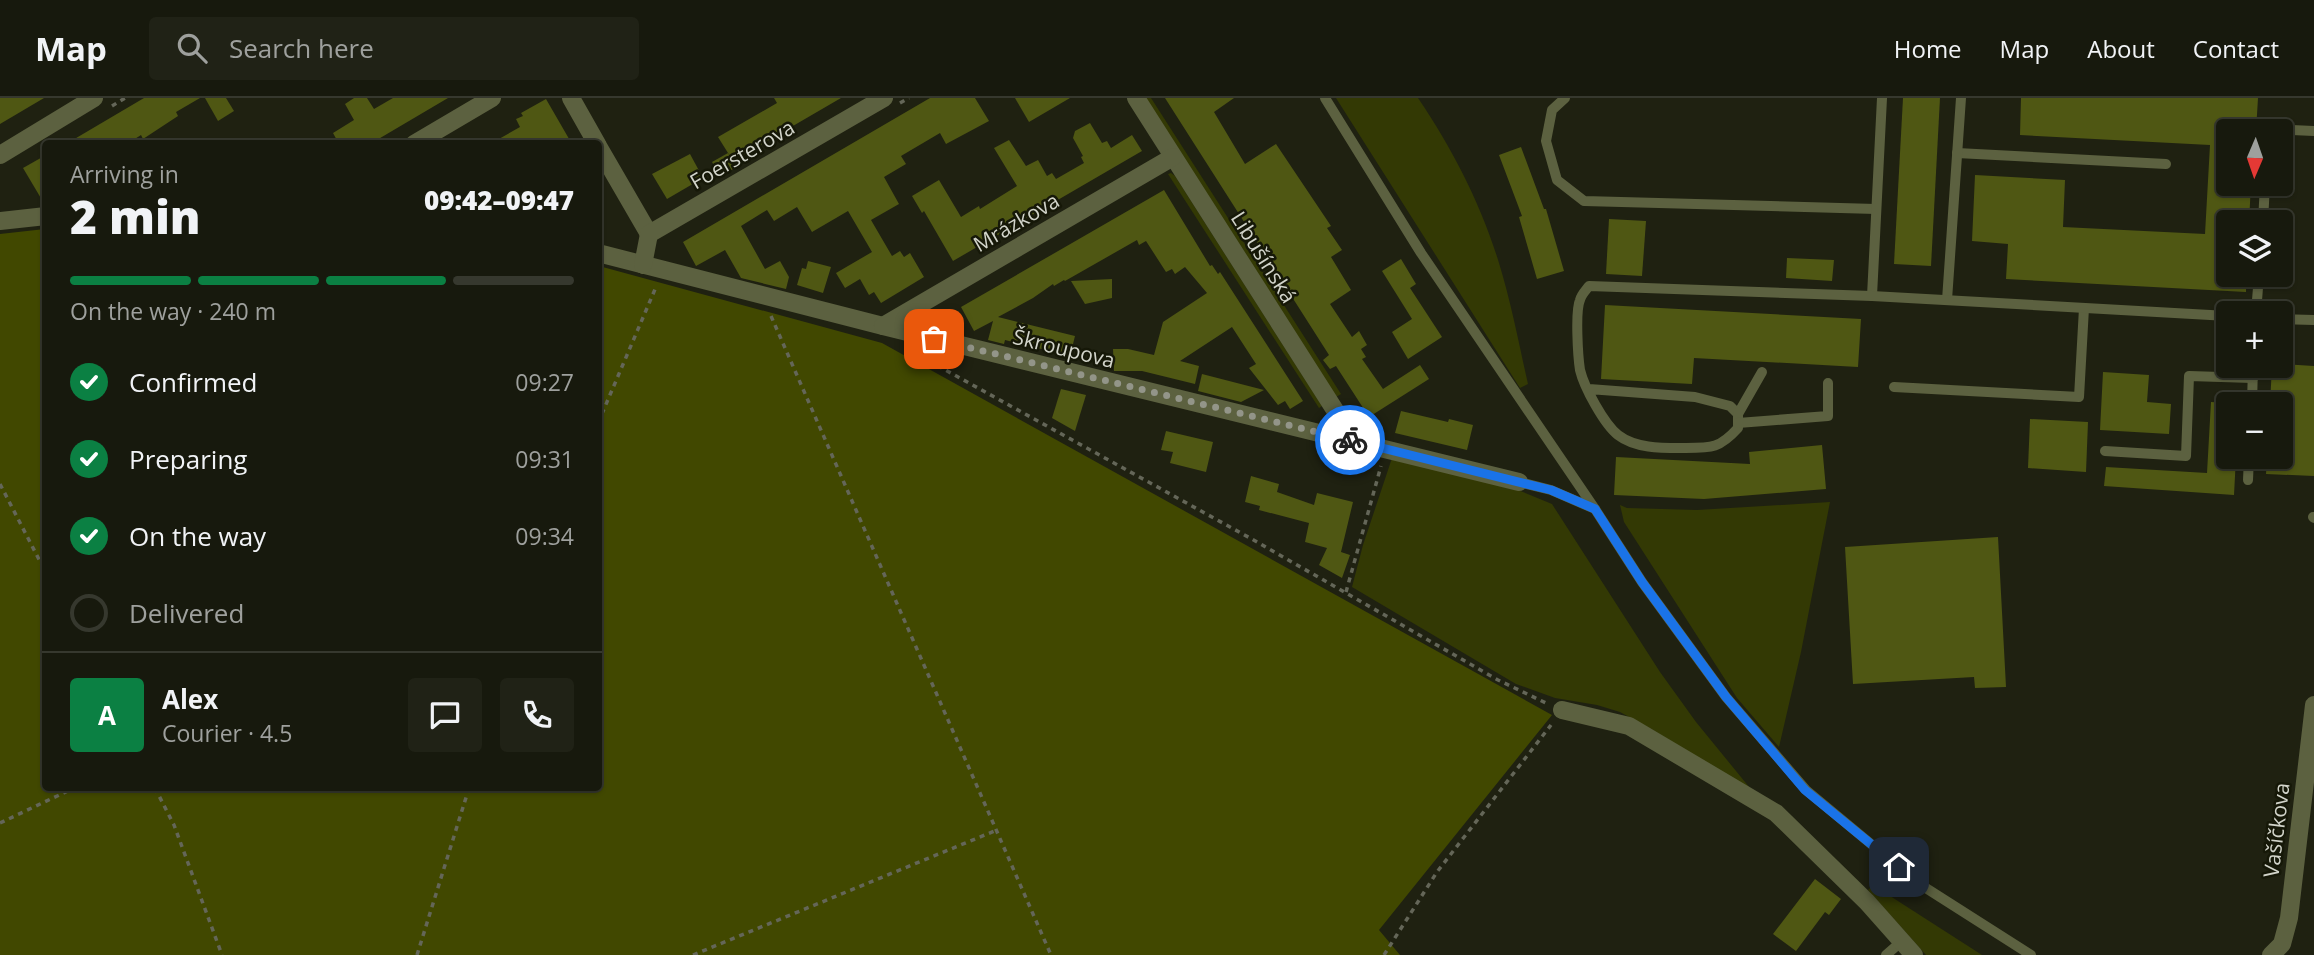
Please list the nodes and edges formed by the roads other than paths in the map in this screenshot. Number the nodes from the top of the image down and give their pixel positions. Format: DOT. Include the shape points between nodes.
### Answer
graph roads {
  1 [pos="94,98"];
  2 [pos="492,98"];
  3 [pos="571,98"];
  4 [pos="1136,98"];
  5 [pos="1325,98"];
  6 [pos="1565,98"];
  7 [pos="1882,98"];
  8 [pos="1961,98"];
  9 [pos="891,101"];
  10 [pos="2293,130"];
  11 [pos="2314,131"];
  12 [pos="421,140"];
  13 [pos="595,140"];
  14 [pos="602,152"];
  15 [pos="1957,153"];
  16 [pos="0,155"];
  17 [pos="1173,157"];
  18 [pos="2166,164"];
  19 [pos="1876,209"];
  20 [pos="42,216"];
  21 [pos="0,221"];
  22 [pos="649,234"];
  23 [pos="602,254"];
  24 [pos="643,265"];
  25 [pos="1872,296"];
  26 [pos="1948,300"];
  27 [pos="2084,308"];
  28 [pos="2216,315"];
  29 [pos="2293,319"];
  30 [pos="2314,320"];
  31 [pos="883,327"];
  32 [pos="1762,372"];
  33 [pos="2216,377"];
  34 [pos="2253,378"];
  35 [pos="1828,383"];
  36 [pos="1894,387"];
  37 [pos="1589,389"];
  38 [pos="2252,392"];
  39 [pos="1738,419"];
  40 [pos="1354,440"];
  41 [pos="2105,451"];
  42 [pos="2248,469"];
  43 [pos="2248,480"];
  44 [pos="1520,482"];
  45 [pos="1595,509"];
  46 [pos="2314,705"];
  47 [pos="1562,710"];
  48 [pos="1908,948"];
  49 [pos="1886,955"];
  50 [pos="2031,955"];
  51 [pos="2271,955"];
  1 -- 16 [label="street"];
  2 -- 12 [label="street"];
  3 -- 13 [label="street"];
  4 -- 17 [label="street, Libušínská"];
  5 -- 45 [label="lane" via="1421,253"];
  6 -- 19 [label="lane" via="1552,110 1546,141 1557,180 1584,201"];
  7 -- 19 [label="lane"];
  8 -- 15 [label="lane"];
  9 -- 22 [label="street, Foersterova"];
  10 -- 11 [label="lane"];
  14 -- 22 [label="street"];
  15 -- 18 [label="lane"];
  15 -- 26 [label="lane"];
  17 -- 31 [label="street, Mrázkova"];
  17 -- 40 [label="street, Libušínská"];
  19 -- 25 [label="lane"];
  20 -- 21 [label="street"];
  22 -- 24 [label="street"];
  23 -- 24 [label="street, Škroupova"];
  24 -- 31 [label="street, Škroupova"];
  25 -- 26 [label="lane"];
  25 -- 37 [label="lane" via="1589,286 1580,299 1578,323 1580,371"];
  26 -- 27 [label="lane"];
  27 -- 28 [label="lane"];
  27 -- 36 [label="lane" via="2079,397"];
  29 -- 30 [label="lane"];
  31 -- 40 [label="street, Škroupova"];
  32 -- 39 [label="lane"];
  33 -- 41 [label="lane" via="2189,376 2186,456"];
  34 -- 38 [label="lane"];
  35 -- 39 [label="lane" via="1828,416"];
  37 -- 39 [label="lane" via="1695,397 1730,406"];
  37 -- 39 [label="lane" via="1603,420 1619,436 1639,444 1688,448 1725,443 1738,428"];
  40 -- 44 [label="street, Škroupova"];
  42 -- 43 [label="lane"];
  44 -- 45 [label="lane"];
  45 -- 50 [label="lane" via="1726,697 1805,790 1917,883"];
  46 -- 51 [label="street, Vašíčkova" via="2289,918 2282,944"];
  47 -- 48 [label="street" via="1629,726 1776,813"];
  48 -- 49 [label="lane"];
}
